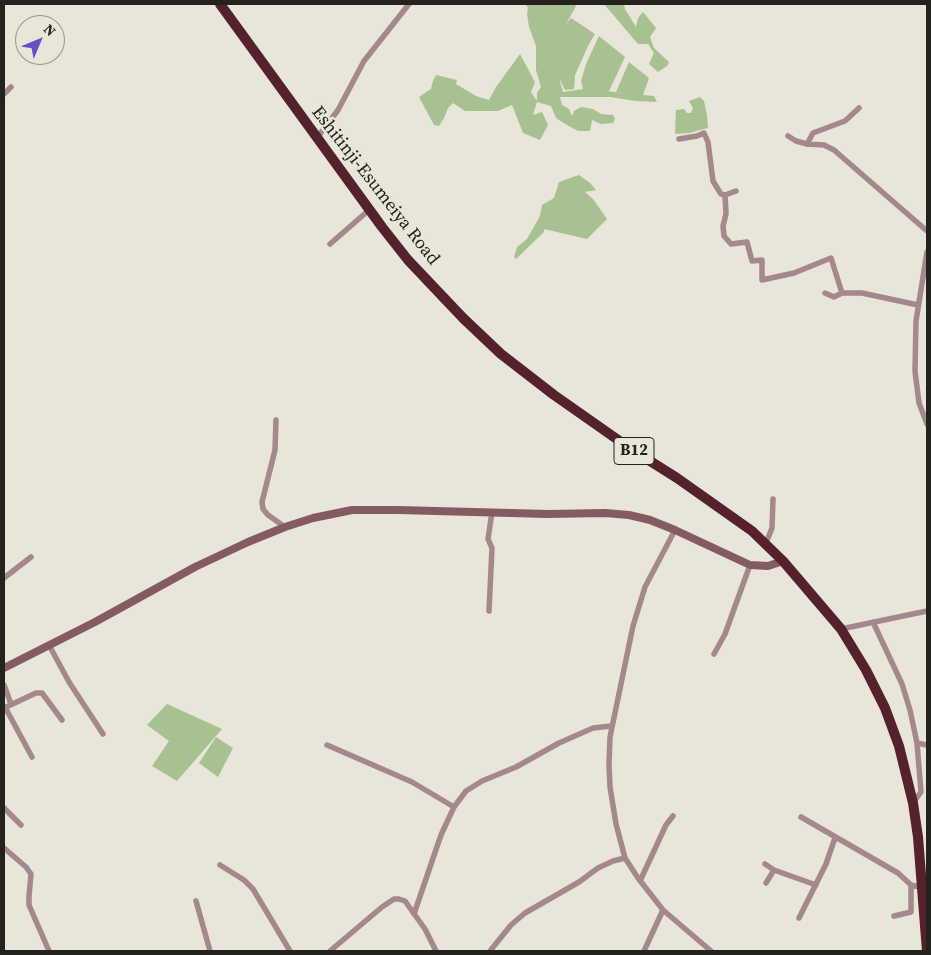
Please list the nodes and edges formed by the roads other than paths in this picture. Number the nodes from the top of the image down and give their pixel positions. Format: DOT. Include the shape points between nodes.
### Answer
graph roads {
  1 [pos="220,4"];
  2 [pos="409,4"];
  3 [pos="11,87"];
  4 [pos="4,94"];
  5 [pos="859,108"];
  6 [pos="788,136"];
  7 [pos="317,138"];
  8 [pos="679,139"];
  9 [pos="807,144"];
  10 [pos="736,191"];
  11 [pos="725,195"];
  12 [pos="369,210"];
  13 [pos="927,231"];
  14 [pos="330,244"];
  15 [pos="927,252"];
  16 [pos="825,293"];
  17 [pos="842,293"];
  18 [pos="918,305"];
  19 [pos="276,420"];
  20 [pos="927,424"];
  21 [pos="772,499"];
  22 [pos="492,512"];
  23 [pos="285,526"];
  24 [pos="675,530"];
  25 [pos="766,543"];
  26 [pos="31,557"];
  27 [pos="783,561"];
  28 [pos="750,565"];
  29 [pos="4,578"];
  30 [pos="489,611"];
  31 [pos="927,611"];
  32 [pos="874,622"];
  33 [pos="841,629"];
  34 [pos="49,645"];
  35 [pos="714,654"];
  36 [pos="4,668"];
  37 [pos="4,685"];
  38 [pos="6,706"];
  39 [pos="62,720"];
  40 [pos="611,726"];
  41 [pos="104,734"];
  42 [pos="917,743"];
  43 [pos="327,745"];
  44 [pos="927,745"];
  45 [pos="32,757"];
  46 [pos="913,803"];
  47 [pos="454,807"];
  48 [pos="4,808"];
  49 [pos="673,816"];
  50 [pos="801,817"];
  51 [pos="21,825"];
  52 [pos="835,838"];
  53 [pos="4,848"];
  54 [pos="625,858"];
  55 [pos="924,860"];
  56 [pos="765,864"];
  57 [pos="220,865"];
  58 [pos="774,870"];
  59 [pos="640,881"];
  60 [pos="766,883"];
  61 [pos="816,885"];
  62 [pos="910,885"];
  63 [pos="923,888"];
  64 [pos="196,901"];
  65 [pos="664,910"];
  66 [pos="414,914"];
  67 [pos="894,916"];
  68 [pos="800,918"];
  69 [pos="927,932"];
  70 [pos="337,949"];
  71 [pos="925,949"];
  72 [pos="49,951"];
  73 [pos="210,951"];
  74 [pos="290,951"];
  75 [pos="330,951"];
  76 [pos="436,951"];
  77 [pos="490,951"];
  78 [pos="644,951"];
  79 [pos="711,951"];
  1 -- 7 [label="highway, Eshitinji-Esumeiya Road / B12"];
  2 -- 7 [label="street" via="364,61 338,110"];
  3 -- 4 [label="street"];
  5 -- 9 [label="street" via="845,121 813,133"];
  6 -- 9 [label="street"];
  7 -- 12 [label="highway, Eshitinji-Esumeiya Road / B12"];
  8 -- 11 [label="street" via="704,133 710,148 713,181"];
  9 -- 13 [label="street" via="824,145 834,150"];
  10 -- 11 [label="street"];
  11 -- 17 [label="street" via="724,236 731,244 747,242 752,260 762,260 762,280 794,273 831,258"];
  12 -- 14 [label="street"];
  12 -- 25 [label="highway, Eshitinji-Esumeiya Road / B12" via="408,260 501,354 554,396"];
  15 -- 18 [label="street"];
  16 -- 17 [label="street" via="834,297"];
  17 -- 18 [label="street" via="862,293"];
  18 -- 20 [label="street" via="915,372 919,404"];
  19 -- 23 [label="street" via="275,450 262,502 263,509"];
  21 -- 25 [label="street" via="772,528"];
  22 -- 23 [label="street" via="352,510"];
  22 -- 24 [label="street" via="628,515"];
  22 -- 30 [label="street" via="488,539 492,548"];
  23 -- 34 [label="street" via="195,567"];
  24 -- 28 [label="street"];
  24 -- 40 [label="street" via="645,587"];
  25 -- 27 [label="highway, Eshitinji-Esumeiya Road / B12"];
  26 -- 29 [label="street"];
  27 -- 28 [label="street" via="768,566"];
  27 -- 33 [label="highway, Eshitinji-Esumeiya Road / B12"];
  28 -- 35 [label="street" via="725,634"];
  31 -- 32 [label="street"];
  32 -- 33 [label="street"];
  32 -- 42 [label="street" via="902,684"];
  33 -- 46 [label="highway, Eshitinji-Esumeiya Road / B12" via="885,708 899,746"];
  34 -- 36 [label="street"];
  34 -- 41 [label="street"];
  37 -- 38 [label="street"];
  38 -- 39 [label="street" via="42,693"];
  38 -- 45 [label="street"];
  40 -- 47 [label="street" via="593,728 482,781 466,791"];
  40 -- 54 [label="street" via="610,787"];
  42 -- 44 [label="street"];
  42 -- 46 [label="street" via="921,792"];
  43 -- 47 [label="street" via="412,782"];
  46 -- 55 [label="highway, Eshitinji-Esumeiya Road / B12"];
  47 -- 66 [label="street"];
  48 -- 51 [label="street"];
  49 -- 59 [label="street"];
  50 -- 52 [label="street"];
  52 -- 61 [label="street"];
  52 -- 62 [label="street" via="898,873"];
  53 -- 72 [label="street" via="31,874 29,905"];
  54 -- 59 [label="street"];
  54 -- 77 [label="street" via="598,868 525,913"];
  55 -- 63 [label="highway, Eshitinji-Esumeiya Road / B12"];
  56 -- 58 [label="street"];
  57 -- 74 [label="street" via="253,889"];
  58 -- 60 [label="street"];
  58 -- 61 [label="street"];
  59 -- 65 [label="street"];
  61 -- 68 [label="street"];
  62 -- 63 [label="street"];
  62 -- 67 [label="street" via="911,912"];
  63 -- 69 [label="highway, Eshitinji-Esumeiya Road / B12"];
  64 -- 73 [label="street"];
  65 -- 78 [label="street"];
  65 -- 79 [label="street"];
  66 -- 70 [label="street" via="404,901 394,899"];
  66 -- 76 [label="street"];
  69 -- 71 [label="highway, Eshitinji-Esumeiya Road / B12"];
  70 -- 75 [label="street"];
}
